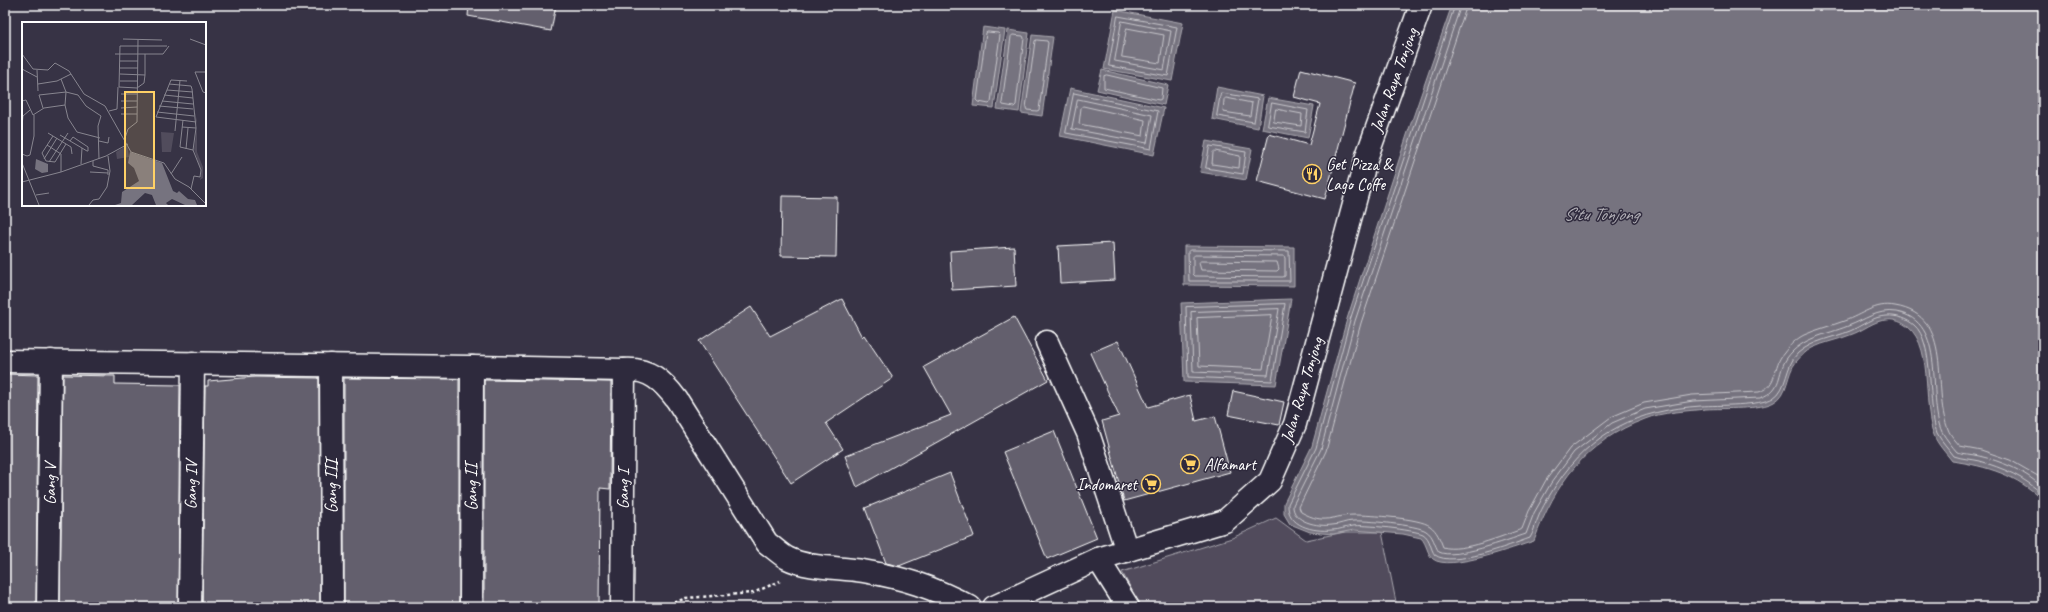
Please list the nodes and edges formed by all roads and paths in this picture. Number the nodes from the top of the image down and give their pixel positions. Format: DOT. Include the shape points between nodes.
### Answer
graph roads {
  1 [pos="1421,5"];
  2 [pos="1047,342"];
  3 [pos="5,361"];
  4 [pos="51,361"];
  5 [pos="193,363"];
  6 [pos="331,365"];
  7 [pos="472,367"];
  8 [pos="624,370"];
  9 [pos="1128,551"];
  10 [pos="1098,559"];
  11 [pos="807,565"];
  12 [pos="48,607"];
  13 [pos="190,607"];
  14 [pos="332,607"];
  15 [pos="470,607"];
  16 [pos="622,607"];
  17 [pos="662,607"];
  18 [pos="970,607"];
  19 [pos="994,607"];
  20 [pos="1128,607"];
  1 -- 9 [label="street, Jalan Raya Tonjong" via="1367,156 1295,424 1270,481 1225,521"];
  2 -- 9 [label="street" via="1088,433"];
  3 -- 4 [label="street"];
  4 -- 5 [label="street"];
  4 -- 12 [label="street, Gang V"];
  5 -- 6 [label="street"];
  5 -- 13 [label="street, Gang IV"];
  6 -- 7 [label="street"];
  6 -- 14 [label="street, Gang III"];
  7 -- 8 [label="street"];
  7 -- 15 [label="street, Gang II"];
  8 -- 11 [label="street" via="636,369 665,383 767,543 788,558"];
  8 -- 16 [label="street, Gang I"];
  9 -- 10 [label="street, Jalan Raya Tonjong"];
  10 -- 19 [label="street, Jalan Raya Tonjong"];
  10 -- 20 [label="street"];
  11 -- 17 [label="path" via="788,578 753,593 686,598"];
  11 -- 18 [label="street" via="863,572 932,587"];
}
